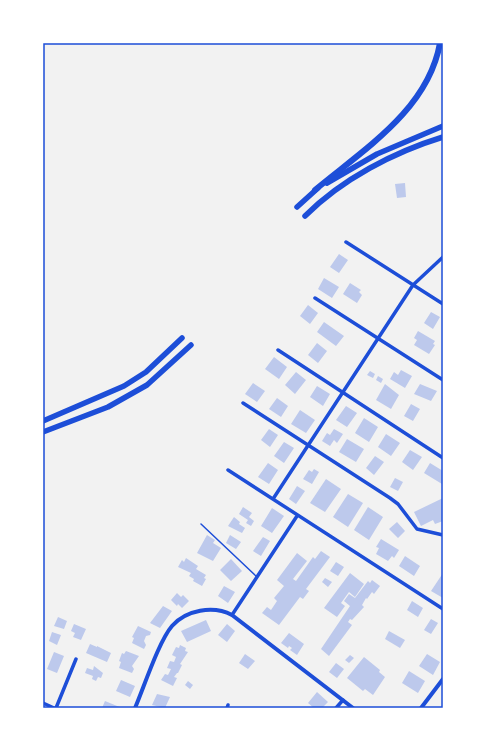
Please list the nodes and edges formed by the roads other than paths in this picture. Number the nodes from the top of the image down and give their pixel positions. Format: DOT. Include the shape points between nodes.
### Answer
graph roads {
  1 [pos="440,43"];
  2 [pos="443,126"];
  3 [pos="443,137"];
  4 [pos="315,190"];
  5 [pos="296,207"];
  6 [pos="305,216"];
  7 [pos="346,242"];
  8 [pos="443,257"];
  9 [pos="413,285"];
  10 [pos="315,298"];
  11 [pos="443,304"];
  12 [pos="182,338"];
  13 [pos="378,339"];
  14 [pos="191,346"];
  15 [pos="278,350"];
  16 [pos="443,380"];
  17 [pos="342,392"];
  18 [pos="243,403"];
  19 [pos="43,421"];
  20 [pos="43,432"];
  21 [pos="308,446"];
  22 [pos="443,458"];
  23 [pos="228,470"];
  24 [pos="273,499"];
  25 [pos="297,516"];
  26 [pos="200,524"];
  27 [pos="443,535"];
  28 [pos="257,577"];
  29 [pos="443,609"];
  30 [pos="232,615"];
  31 [pos="76,659"];
  32 [pos="443,679"];
  33 [pos="343,700"];
  34 [pos="43,703"];
  35 [pos="55,708"];
  36 [pos="135,708"];
  37 [pos="336,708"];
  38 [pos="353,708"];
  39 [pos="421,708"];
  1 -- 4 [label="highway" via="432,70 409,108 380,136"];
  2 -- 4 [label="highway" via="377,154"];
  3 -- 6 [label="highway" via="380,163 324,198"];
  4 -- 5 [label="highway"];
  7 -- 9 [label="street"];
  8 -- 9 [label="street"];
  9 -- 11 [label="street"];
  9 -- 13 [label="street"];
  10 -- 13 [label="street"];
  12 -- 19 [label="highway" via="146,372 124,386"];
  13 -- 16 [label="street"];
  13 -- 17 [label="street"];
  14 -- 20 [label="highway" via="147,384 108,407"];
  15 -- 17 [label="street"];
  17 -- 21 [label="street"];
  17 -- 22 [label="street"];
  18 -- 21 [label="street"];
  21 -- 24 [label="street"];
  21 -- 27 [label="street" via="397,503 417,529"];
  23 -- 24 [label="street"];
  24 -- 25 [label="street"];
  25 -- 28 [label="street"];
  25 -- 29 [label="street"];
  26 -- 28 [label="lane"];
  28 -- 30 [label="street"];
  30 -- 33 [label="street"];
  30 -- 36 [label="street" via="218,610 202,610 183,617 172,626 163,641"];
  31 -- 35 [label="street"];
  32 -- 39 [label="street"];
  33 -- 37 [label="street"];
  33 -- 38 [label="street"];
  34 -- 35 [label="street"];
}
